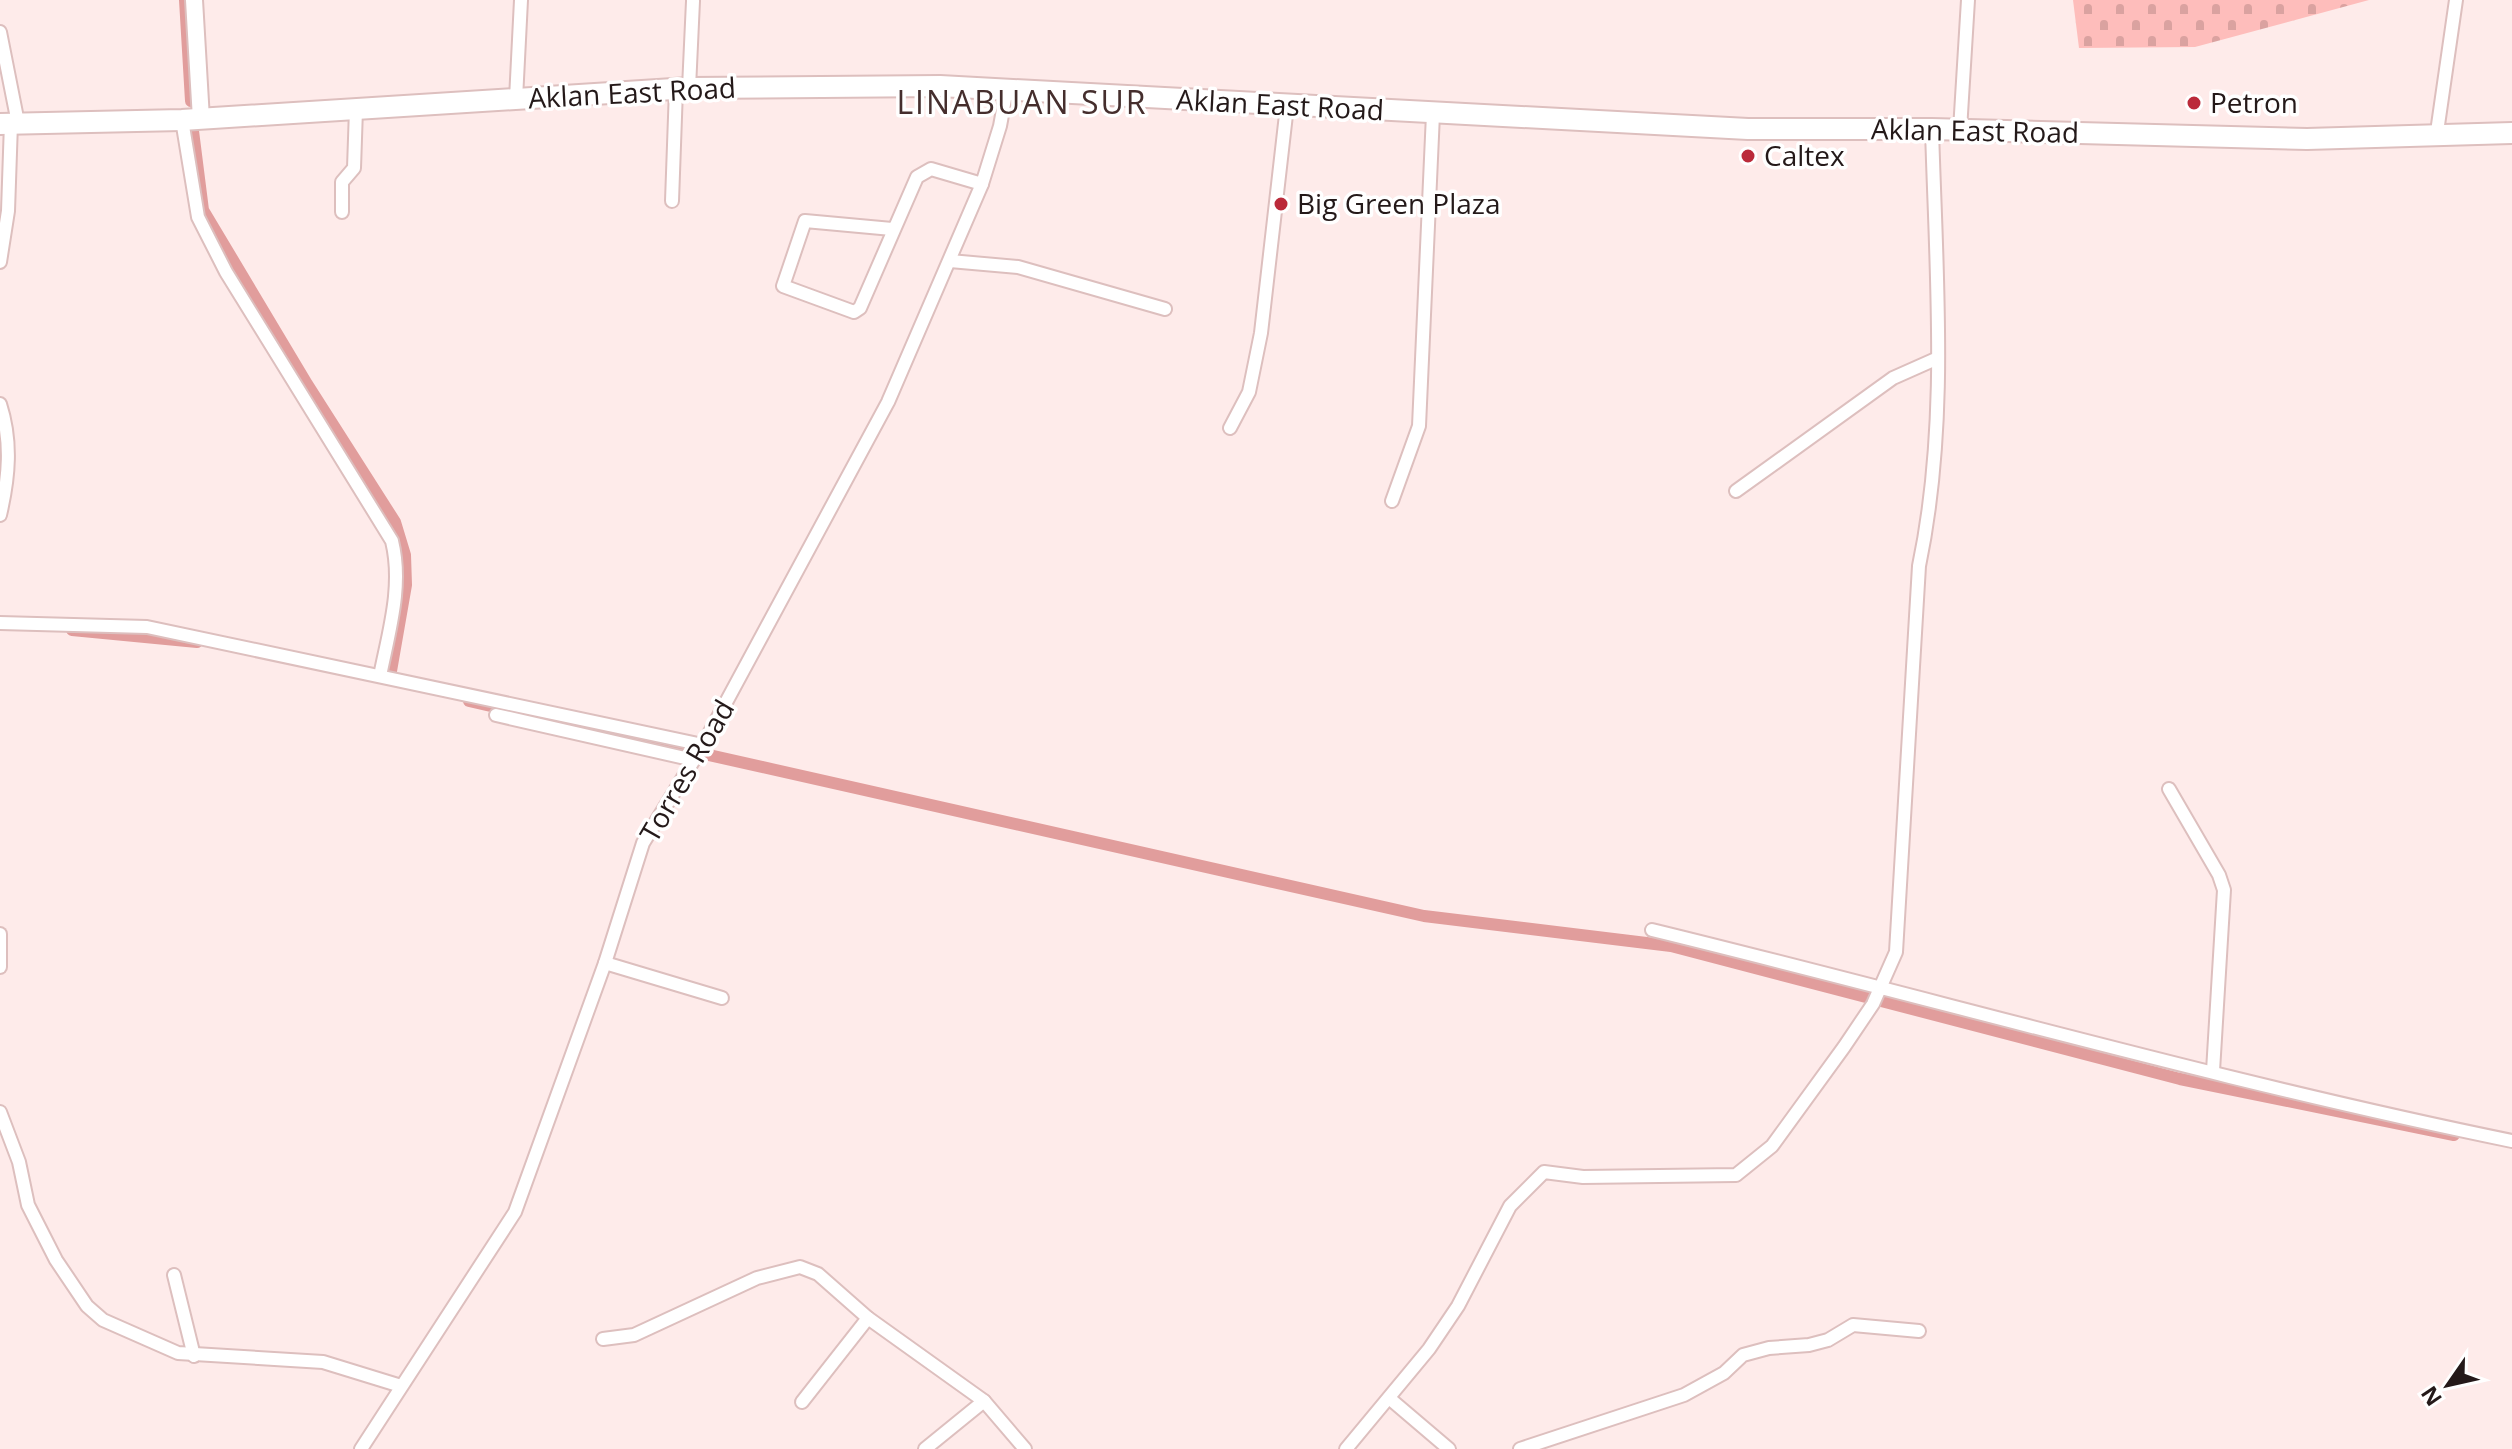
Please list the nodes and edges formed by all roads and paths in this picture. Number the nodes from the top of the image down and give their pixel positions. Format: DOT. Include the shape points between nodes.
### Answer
graph roads {
  1 [pos="194,0"];
  2 [pos="521,0"];
  3 [pos="1968,0"];
  4 [pos="2456,0"];
  5 [pos="693,1"];
  6 [pos="0,32"];
  7 [pos="682,88"];
  8 [pos="1007,88"];
  9 [pos="516,99"];
  10 [pos="1287,106"];
  11 [pos="356,109"];
  12 [pos="1433,114"];
  13 [pos="192,120"];
  14 [pos="10,124"];
  15 [pos="1932,129"];
  16 [pos="1960,130"];
  17 [pos="2437,132"];
  18 [pos="2512,133"];
  19 [pos="982,184"];
  20 [pos="672,201"];
  21 [pos="342,212"];
  22 [pos="892,229"];
  23 [pos="950,261"];
  24 [pos="0,262"];
  25 [pos="1165,309"];
  26 [pos="1938,358"];
  27 [pos="0,404"];
  28 [pos="1230,428"];
  29 [pos="1736,491"];
  30 [pos="1392,501"];
  31 [pos="0,515"];
  32 [pos="0,623"];
  33 [pos="380,676"];
  34 [pos="496,715"];
  35 [pos="698,753"];
  36 [pos="2169,789"];
  37 [pos="1652,930"];
  38 [pos="0,934"];
  39 [pos="605,963"];
  40 [pos="0,967"];
  41 [pos="1880,988"];
  42 [pos="722,998"];
  43 [pos="2213,1071"];
  44 [pos="0,1112"];
  45 [pos="2512,1141"];
  46 [pos="174,1275"];
  47 [pos="868,1318"];
  48 [pos="1919,1331"];
  49 [pos="603,1339"];
  50 [pos="194,1356"];
  51 [pos="401,1386"];
  52 [pos="1389,1398"];
  53 [pos="984,1401"];
  54 [pos="802,1402"];
  55 [pos="361,1449"];
  56 [pos="925,1449"];
  57 [pos="1025,1449"];
  58 [pos="1346,1449"];
  59 [pos="1449,1449"];
  60 [pos="1520,1449"];
  1 -- 13 [label="street"];
  2 -- 9 [label="street"];
  3 -- 16 [label="street"];
  4 -- 17 [label="street"];
  5 -- 7 [label="street"];
  6 -- 14 [label="street"];
  7 -- 8 [label="main road, Aklan East Road"];
  7 -- 9 [label="main road, Aklan East Road"];
  7 -- 20 [label="street"];
  8 -- 10 [label="main road, Aklan East Road"];
  8 -- 19 [label="street, Torres Road"];
  9 -- 11 [label="main road, Aklan East Road"];
  10 -- 12 [label="main road, Aklan East Road"];
  10 -- 28 [label="street" via="1261,333 1249,392"];
  11 -- 13 [label="main road, Aklan East Road"];
  11 -- 21 [label="street" via="354,168 342,182"];
  12 -- 15 [label="main road, Aklan East Road" via="1748,129"];
  12 -- 30 [label="street" via="1419,426"];
  13 -- 14 [label="main road, Aklan East Road"];
  13 -- 33 [label="street" via="198,217 226,272 392,541 397,585"];
  14 -- 24 [label="street" via="8,211"];
  15 -- 16 [label="main road, Aklan East Road"];
  15 -- 26 [label="street"];
  16 -- 17 [label="main road, Aklan East Road" via="2307,139"];
  17 -- 18 [label="main road, Aklan East Road"];
  19 -- 22 [label="street" via="924,171"];
  19 -- 23 [label="street, Torres Road"];
  22 -- 22 [label="street" via="805,221 783,286 854,312"];
  23 -- 25 [label="street" via="1018,267"];
  23 -- 35 [label="street, Torres Road" via="888,402"];
  26 -- 29 [label="street" via="1893,378"];
  26 -- 41 [label="street" via="1932,503 1919,566 1896,952"];
  27 -- 31 [label="street" via="7,426 8,466"];
  32 -- 33 [label="street" via="147,627"];
  33 -- 35 [label="street"];
  34 -- 35 [label="street"];
  35 -- 39 [label="street, Torres Road" via="643,843"];
  36 -- 43 [label="street" via="2224,890"];
  37 -- 41 [label="street"];
  38 -- 40 [label="street"];
  39 -- 42 [label="street"];
  39 -- 51 [label="street, Torres Road" via="515,1212"];
  41 -- 43 [label="street"];
  41 -- 52 [label="street" via="1772,1146 1736,1175 1583,1177 1544,1172 1510,1206 1458,1306"];
  43 -- 45 [label="street" via="2328,1103"];
  44 -- 50 [label="street" via="28,1205 87,1306 103,1320"];
  46 -- 50 [label="street"];
  47 -- 49 [label="street" via="818,1274 800,1267 757,1278 634,1335"];
  47 -- 53 [label="street"];
  47 -- 54 [label="street"];
  48 -- 60 [label="street" via="1853,1325 1828,1340 1743,1355 1724,1373 1684,1395"];
  50 -- 51 [label="street" via="323,1362"];
  51 -- 55 [label="street, Torres Road"];
  52 -- 58 [label="street"];
  52 -- 59 [label="street"];
  53 -- 56 [label="street"];
  53 -- 57 [label="street"];
}
